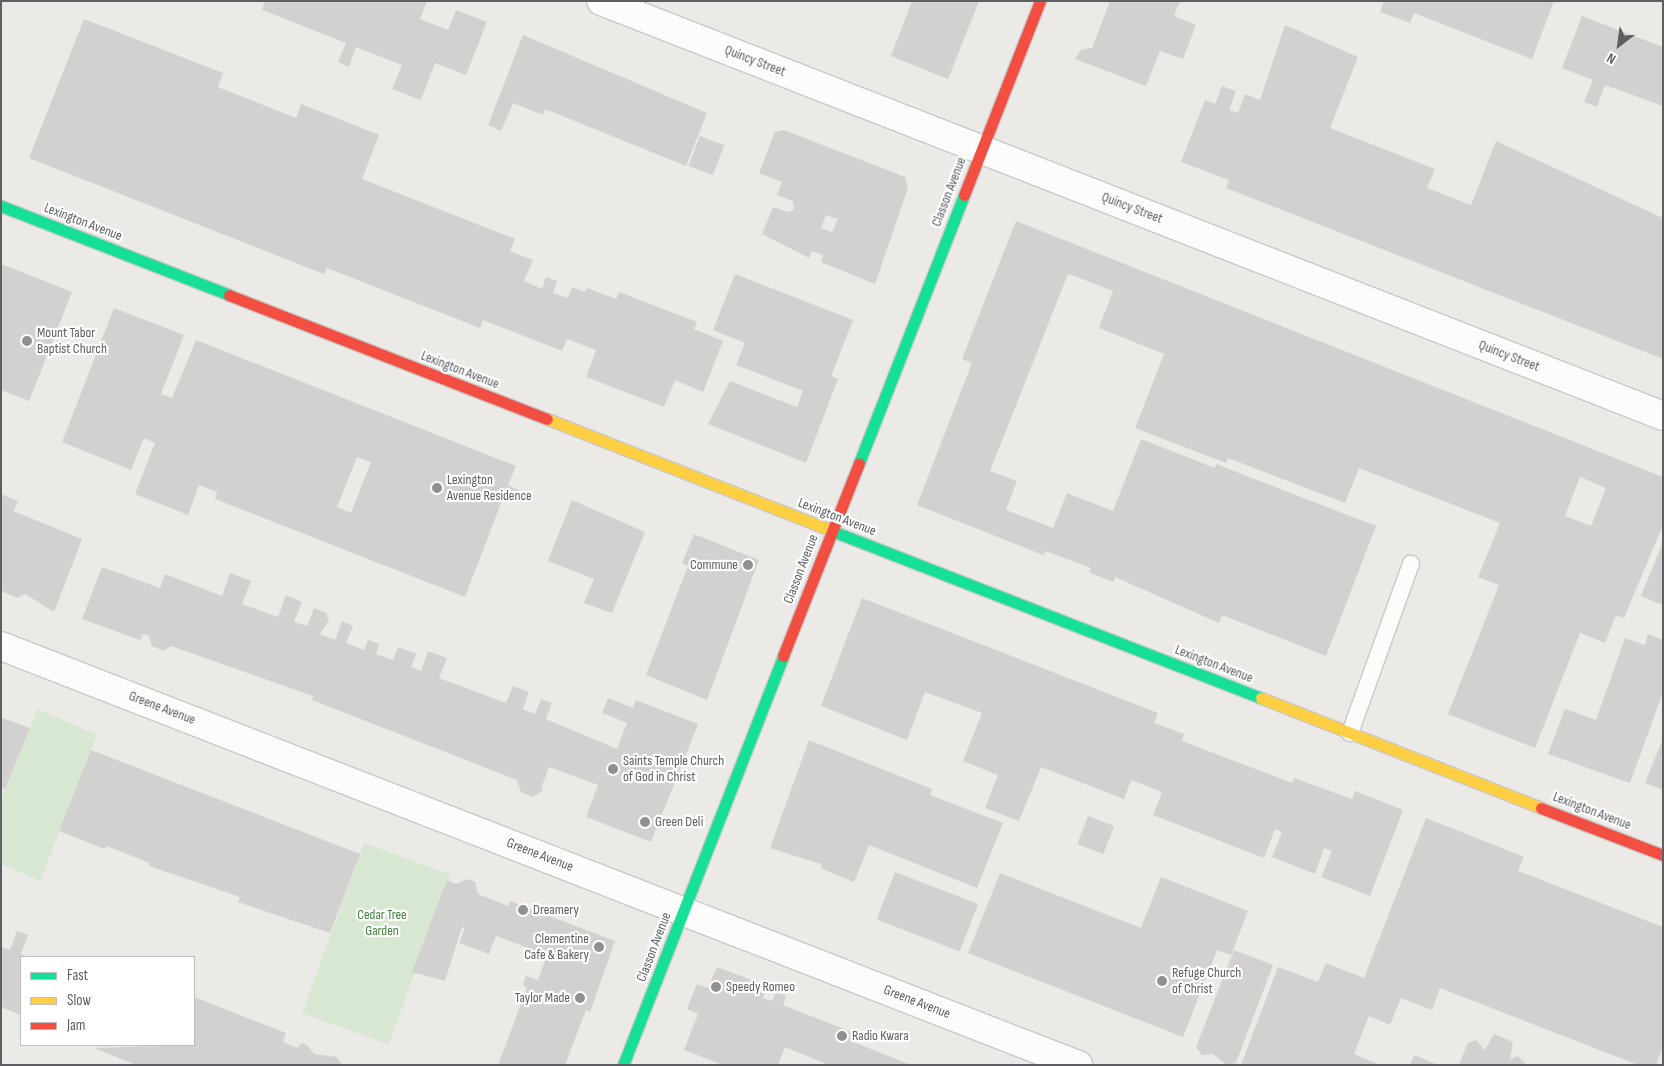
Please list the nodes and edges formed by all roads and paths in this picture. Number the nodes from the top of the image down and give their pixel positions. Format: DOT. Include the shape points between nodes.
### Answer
graph roads {
  1 [pos="601,1"];
  2 [pos="1040,1"];
  3 [pos="982,150"];
  4 [pos="1,206"];
  5 [pos="1663,416"];
  6 [pos="832,532"];
  7 [pos="1411,564"];
  8 [pos="1,646"];
  9 [pos="1350,733"];
  10 [pos="1663,855"];
  11 [pos="684,911"];
  12 [pos="623,1065"];
  13 [pos="1078,1065"];
  1 -- 3 [label="street, Quincy Street"];
  2 -- 3 [label="street, Classon Avenue"];
  3 -- 5 [label="street, Quincy Street"];
  3 -- 6 [label="street, Classon Avenue"];
  4 -- 6 [label="street, Lexington Avenue"];
  6 -- 9 [label="street, Lexington Avenue"];
  6 -- 11 [label="street, Classon Avenue"];
  7 -- 9 [label="lane"];
  8 -- 11 [label="street, Greene Avenue"];
  9 -- 10 [label="street, Lexington Avenue"];
  11 -- 12 [label="street, Classon Avenue"];
  11 -- 13 [label="street, Greene Avenue"];
}
